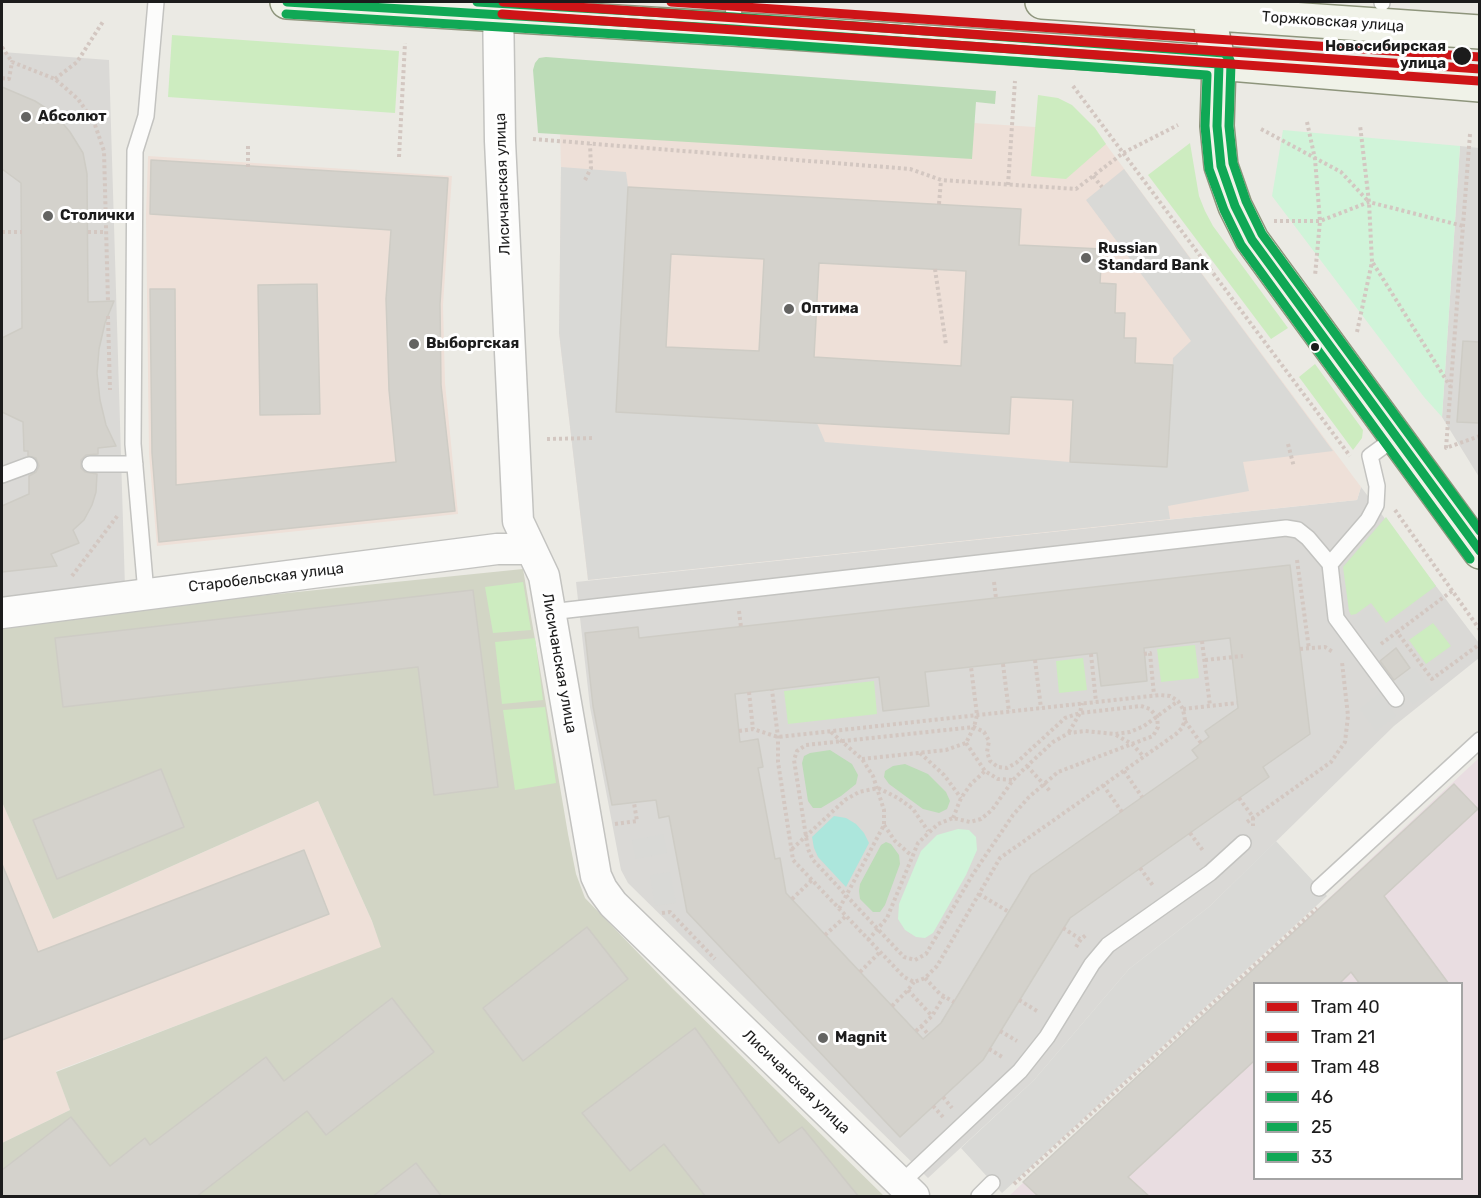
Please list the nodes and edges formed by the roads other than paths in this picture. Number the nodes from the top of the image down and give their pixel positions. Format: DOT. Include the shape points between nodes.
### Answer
graph roads {
  1 [pos="156,2"];
  2 [pos="287,2"];
  3 [pos="1042,2"];
  4 [pos="498,8"];
  5 [pos="1208,13"];
  6 [pos="733,15"];
  7 [pos="1479,32"];
  8 [pos="1219,64"];
  9 [pos="1479,85"];
  10 [pos="1396,437"];
  11 [pos="90,464"];
  12 [pos="135,464"];
  13 [pos="28,465"];
  14 [pos="2,475"];
  15 [pos="531,549"];
  16 [pos="1479,552"];
  17 [pos="1330,564"];
  18 [pos="146,593"];
  19 [pos="550,612"];
  20 [pos="2,613"];
  21 [pos="1396,699"];
  22 [pos="1479,740"];
  23 [pos="1243,843"];
  24 [pos="1319,888"];
  25 [pos="993,1183"];
  26 [pos="907,1190"];
  27 [pos="979,1197"];
  1 -- 12 [label="lane" via="146,116 135,151"];
  2 -- 4 [label="main road"];
  3 -- 5 [label="main road, Торжковская улица"];
  4 -- 6 [label="main road"];
  4 -- 15 [label="street, Лисичанская улица" via="518,521"];
  5 -- 7 [label="main road, Торжковская улица"];
  5 -- 8 [label="main road"];
  6 -- 8 [label="main road"];
  8 -- 9 [label="main road"];
  8 -- 10 [label="main road" via="1217,126 1221,166 1235,206 1252,240"];
  10 -- 16 [label="main road"];
  10 -- 17 [label="lane" via="1370,456 1377,486 1376,505"];
  11 -- 12 [label="lane"];
  12 -- 18 [label="lane"];
  13 -- 14 [label="lane"];
  15 -- 18 [label="street, Старобельская улица" via="497,549"];
  15 -- 19 [label="street, Лисичанская улица" via="544,576"];
  17 -- 19 [label="lane" via="1308,538 1298,530 1286,528"];
  17 -- 21 [label="lane" via="1336,618"];
  18 -- 20 [label="street, Старобельская улица"];
  19 -- 26 [label="street, Лисичанская улица" via="595,871 602,888 613,904"];
  22 -- 24 [label="lane"];
  23 -- 26 [label="lane" via="1210,873 1108,945 1020,1071"];
  25 -- 27 [label="lane"];
}
